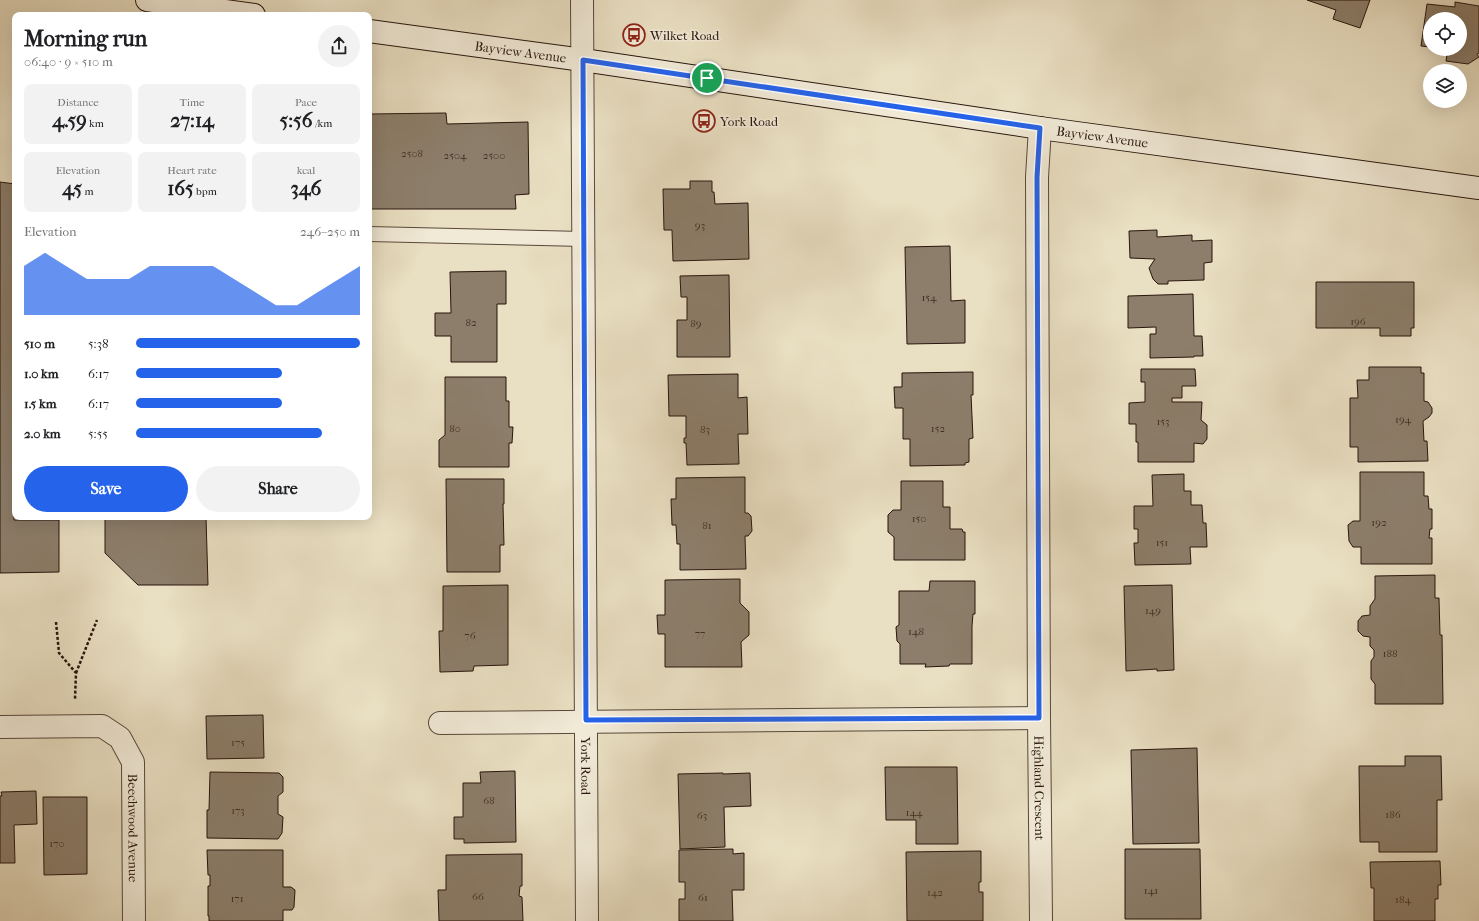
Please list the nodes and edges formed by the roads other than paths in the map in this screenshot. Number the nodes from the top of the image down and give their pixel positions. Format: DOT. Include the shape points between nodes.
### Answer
graph roads {
  1 [pos="147,0"];
  2 [pos="582,0"];
  3 [pos="233,12"];
  4 [pos="372,31"];
  5 [pos="583,60"];
  6 [pos="1040,128"];
  7 [pos="1479,188"];
  8 [pos="372,234"];
  9 [pos="584,239"];
  10 [pos="1039,718"];
  11 [pos="586,720"];
  12 [pos="440,723"];
  13 [pos="0,727"];
  14 [pos="134,921"];
  15 [pos="587,921"];
  16 [pos="1041,921"];
  1 -- 3 [label="street"];
  2 -- 5 [label="street"];
  4 -- 5 [label="street, Bayview Avenue"];
  5 -- 6 [label="street, Bayview Avenue"];
  5 -- 9 [label="street, York Road"];
  6 -- 7 [label="street, Bayview Avenue"];
  6 -- 10 [label="street, Highland Crescent" via="1037,177"];
  8 -- 9 [label="lane"];
  9 -- 11 [label="street, York Road"];
  10 -- 11 [label="street"];
  10 -- 16 [label="street, Highland Crescent"];
  11 -- 12 [label="street"];
  11 -- 15 [label="street, York Road"];
  13 -- 14 [label="street, Beechwood Avenue" via="102,726 120,738 133,762"];
}
